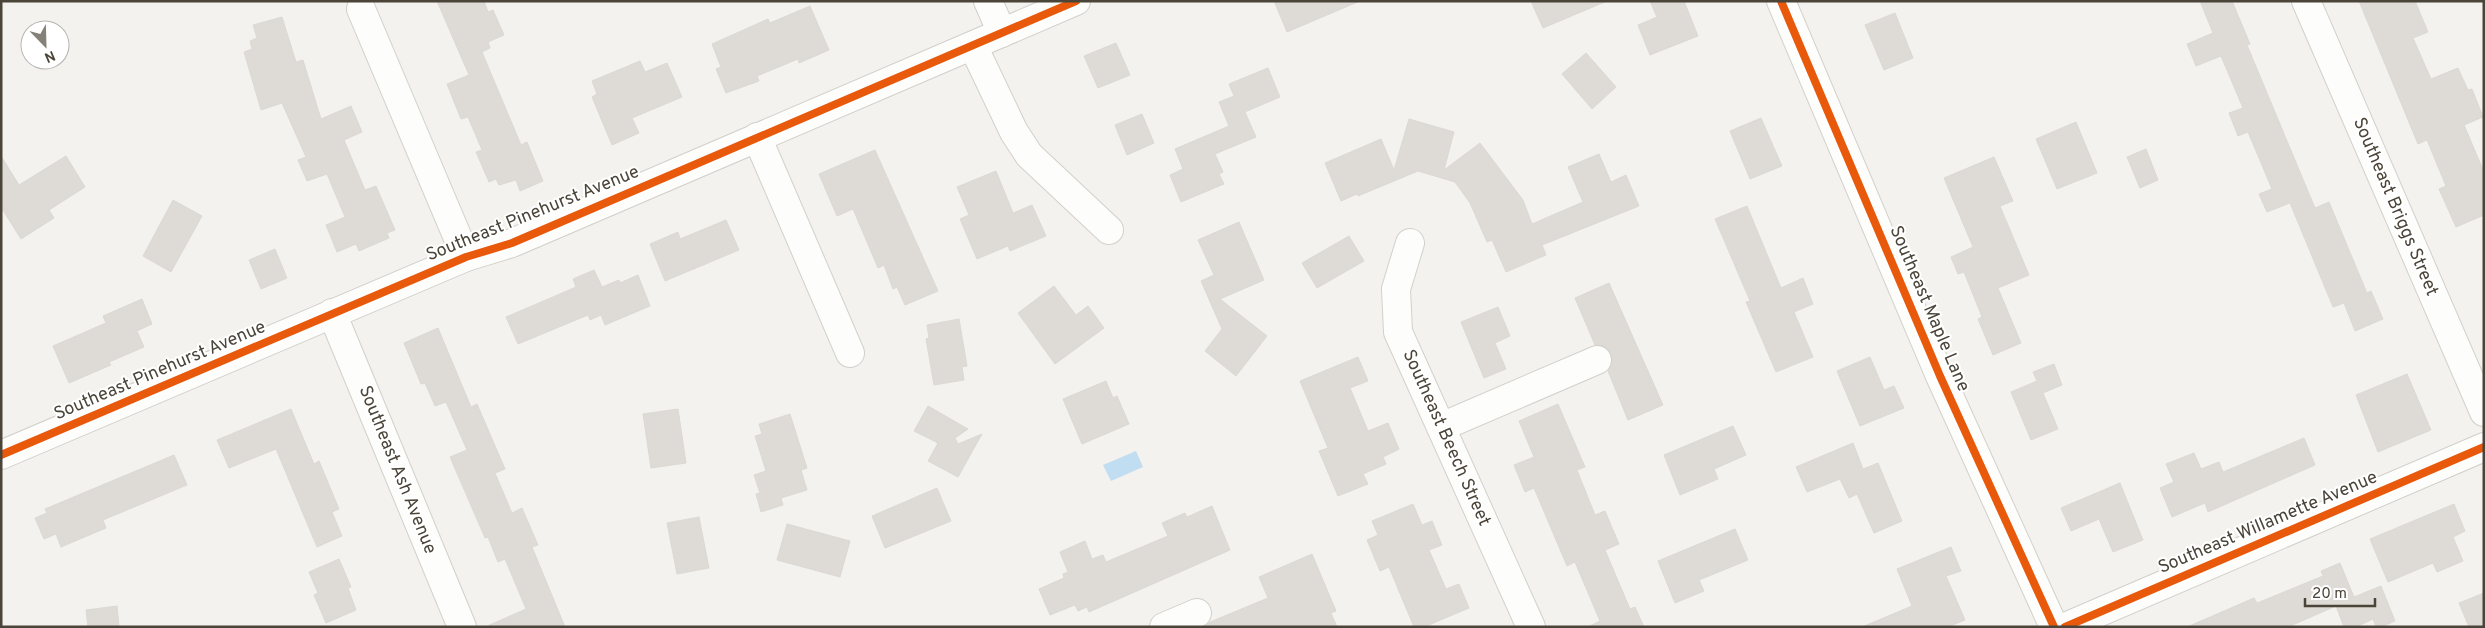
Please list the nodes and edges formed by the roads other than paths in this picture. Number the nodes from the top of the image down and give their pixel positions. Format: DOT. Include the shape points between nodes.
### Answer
graph roads {
  1 [pos="988,1"];
  2 [pos="1076,1"];
  3 [pos="1781,1"];
  4 [pos="2306,1"];
  5 [pos="360,9"];
  6 [pos="1002,33"];
  7 [pos="973,46"];
  8 [pos="757,137"];
  9 [pos="1109,230"];
  10 [pos="1410,243"];
  11 [pos="466,257"];
  12 [pos="332,313"];
  13 [pos="850,353"];
  14 [pos="1597,360"];
  15 [pos="2484,412"];
  16 [pos="1441,427"];
  17 [pos="2484,447"];
  18 [pos="1,455"];
  19 [pos="1197,613"];
  20 [pos="462,627"];
  21 [pos="1164,627"];
  22 [pos="1531,627"];
  23 [pos="2054,627"];
  24 [pos="2065,627"];
  1 -- 6 [label="street"];
  2 -- 6 [label="street, Southeast Pinehurst Avenue"];
  3 -- 23 [label="street, Southeast Maple Lane" via="1940,376"];
  4 -- 15 [label="street, Southeast Briggs Street"];
  5 -- 11 [label="street"];
  6 -- 7 [label="street, Southeast Pinehurst Avenue"];
  7 -- 8 [label="street, Southeast Pinehurst Avenue"];
  7 -- 9 [label="street" via="1014,132 1029,155"];
  8 -- 11 [label="street, Southeast Pinehurst Avenue" via="512,242"];
  8 -- 13 [label="street"];
  10 -- 16 [label="street, Southeast Beech Street" via="1396,289 1398,332"];
  11 -- 12 [label="street, Southeast Pinehurst Avenue"];
  12 -- 18 [label="street, Southeast Pinehurst Avenue"];
  12 -- 20 [label="street, Southeast Ash Avenue"];
  14 -- 16 [label="street"];
  16 -- 22 [label="street, Southeast Beech Street"];
  17 -- 24 [label="street, Southeast Willamette Avenue"];
  19 -- 21 [label="street"];
}
